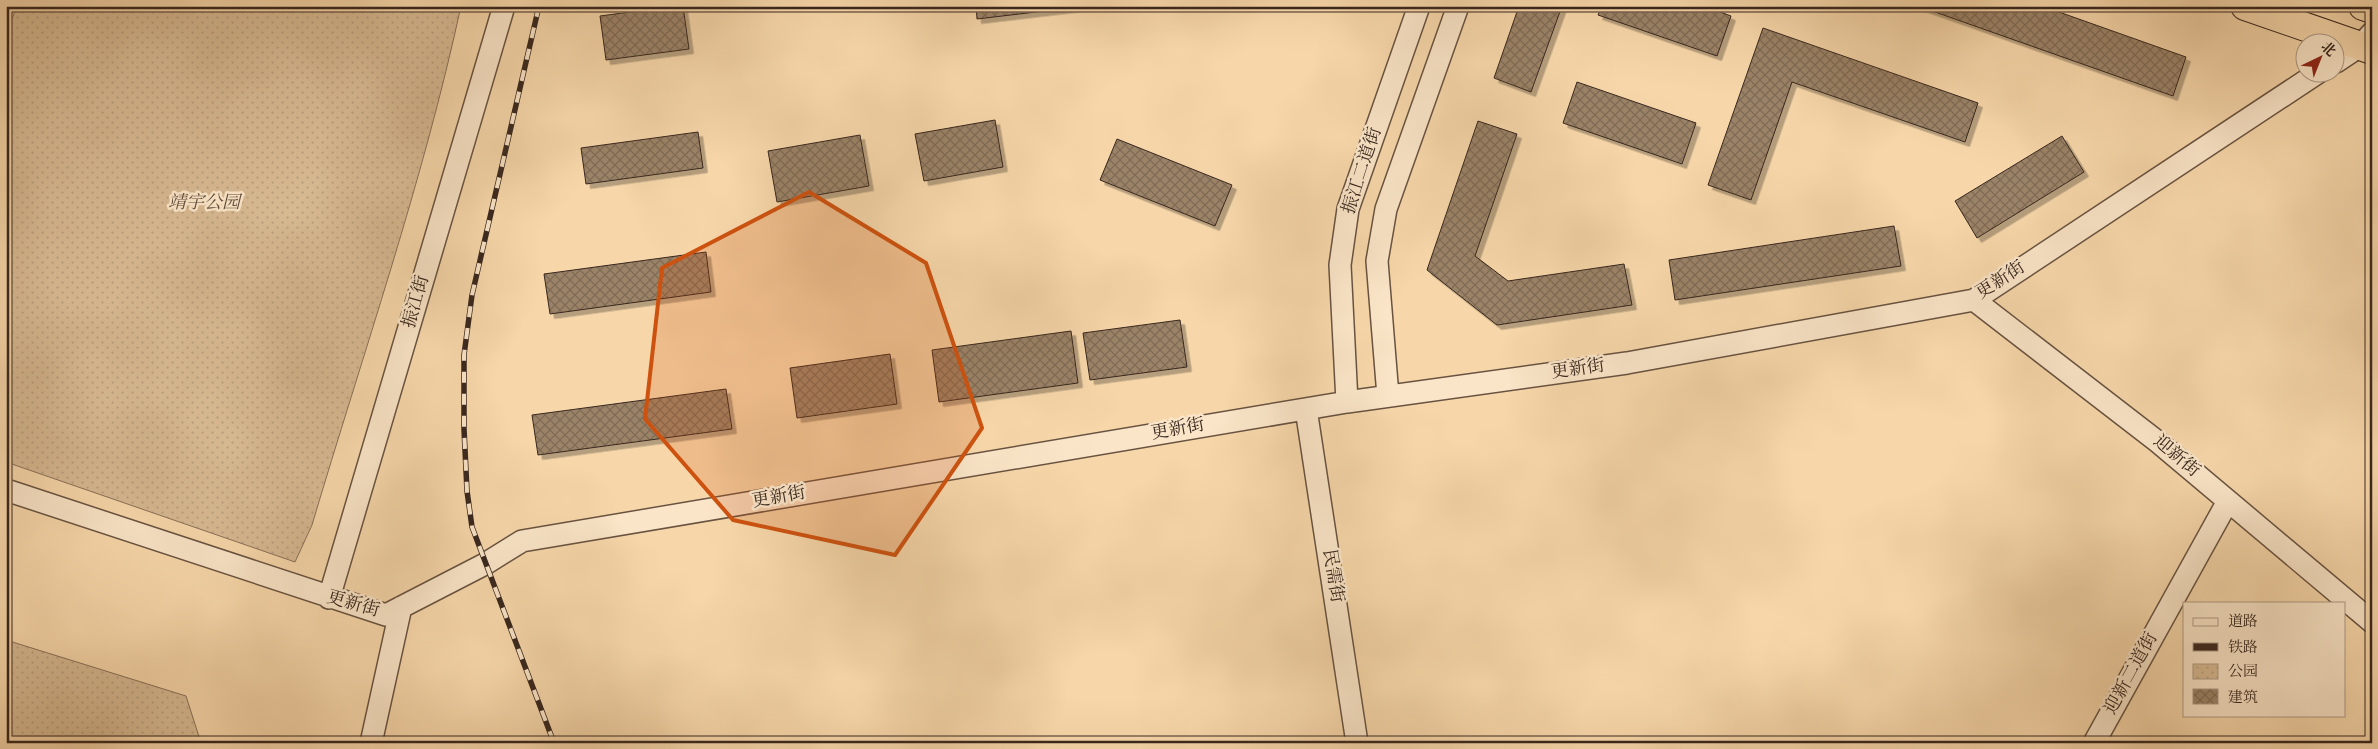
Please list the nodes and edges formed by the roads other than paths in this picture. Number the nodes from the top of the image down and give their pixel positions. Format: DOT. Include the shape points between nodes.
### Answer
graph roads {
  1 [pos="504,6"];
  2 [pos="1419,6"];
  3 [pos="1458,6"];
  4 [pos="2245,6"];
  5 [pos="2362,6"];
  6 [pos="2372,10"];
  7 [pos="2368,43"];
  8 [pos="2346,56"];
  9 [pos="2304,82"];
  10 [pos="1974,300"];
  11 [pos="1388,396"];
  12 [pos="1347,402"];
  13 [pos="1306,409"];
  14 [pos="6,490"];
  15 [pos="2228,501"];
  16 [pos="329,598"];
  17 [pos="393,611"];
  18 [pos="2372,622"];
  19 [pos="359,743"];
  20 [pos="371,743"];
  21 [pos="1357,743"];
  22 [pos="2094,743"];
  1 -- 16 [label="street, 振江街"];
  2 -- 12 [label="street, 振江二道街" via="1348,209 1340,265"];
  3 -- 11 [label="street, 振江二道街" via="1386,209 1377,261"];
  4 -- 7 [label="highway"];
  5 -- 6 [label="highway"];
  7 -- 8 [label="street"];
  9 -- 10 [label="street, 更新街"];
  10 -- 11 [label="street, 更新街" via="1627,363"];
  10 -- 15 [label="street, 迎新街" via="2158,442"];
  11 -- 12 [label="street, 更新街"];
  12 -- 13 [label="street, 更新街"];
  13 -- 17 [label="street, 更新街" via="522,541 485,564"];
  13 -- 21 [label="street, 民需街"];
  14 -- 16 [label="street, 更新街"];
  15 -- 18 [label="street, 迎新街"];
  15 -- 22 [label="street, 迎新二道街"];
  16 -- 17 [label="street, 更新街"];
  17 -- 19 [label="street"];
  17 -- 20 [label="street"];
}
